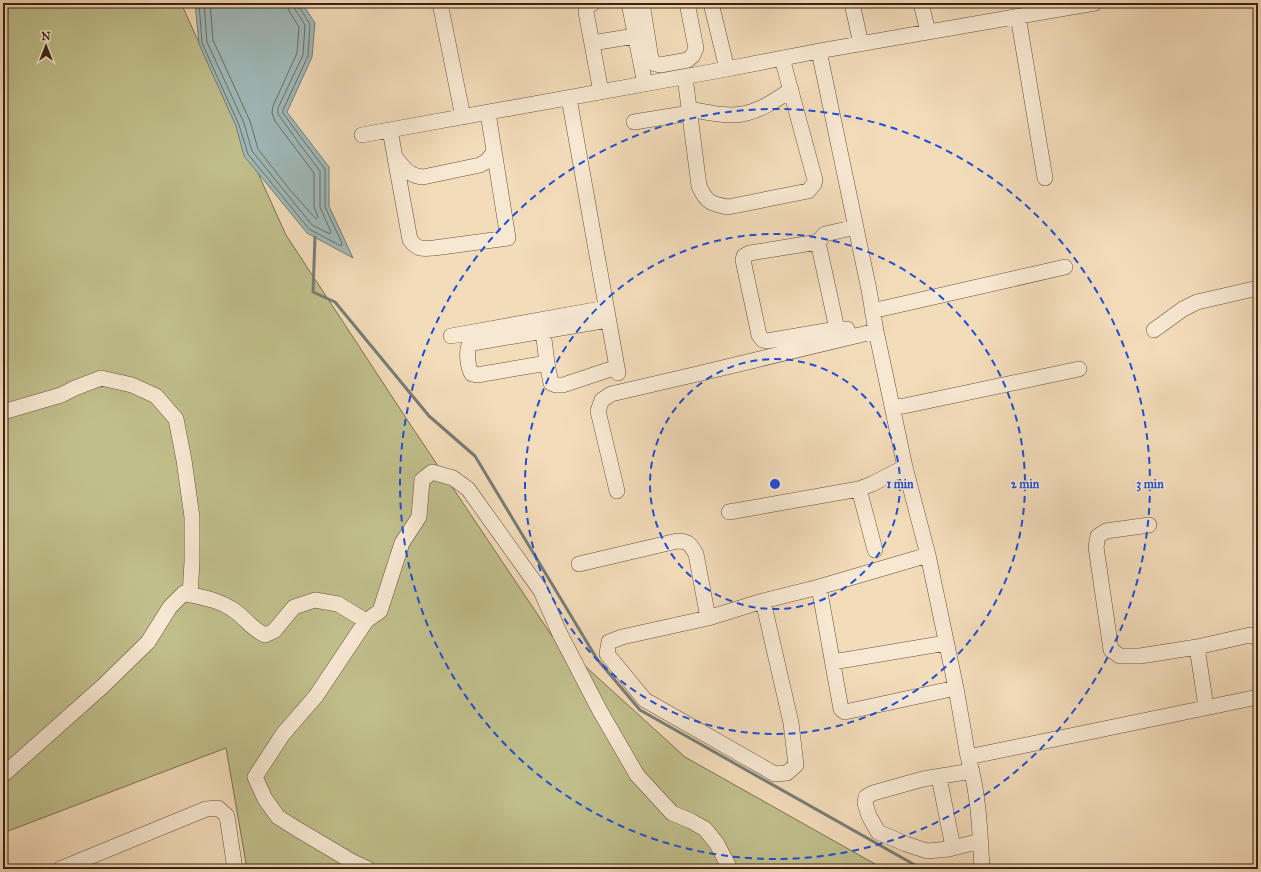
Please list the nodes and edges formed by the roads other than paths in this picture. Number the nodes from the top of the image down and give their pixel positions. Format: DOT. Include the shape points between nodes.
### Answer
graph roads {
  1 [pos="440,3"];
  2 [pos="593,3"];
  3 [pos="629,3"];
  4 [pos="642,3"];
  5 [pos="687,3"];
  6 [pos="711,3"];
  7 [pos="852,3"];
  8 [pos="922,3"];
  9 [pos="1095,3"];
  10 [pos="1018,16"];
  11 [pos="928,32"];
  12 [pos="635,36"];
  13 [pos="592,43"];
  14 [pos="861,44"];
  15 [pos="819,51"];
  16 [pos="782,58"];
  17 [pos="673,63"];
  18 [pos="727,69"];
  19 [pos="680,78"];
  20 [pos="645,84"];
  21 [pos="791,90"];
  22 [pos="601,92"];
  23 [pos="569,98"];
  24 [pos="689,111"];
  25 [pos="488,113"];
  26 [pos="463,117"];
  27 [pos="634,122"];
  28 [pos="390,130"];
  29 [pos="362,135"];
  30 [pos="494,152"];
  31 [pos="395,156"];
  32 [pos="1045,178"];
  33 [pos="856,227"];
  34 [pos="818,242"];
  35 [pos="1065,267"];
  36 [pos="1258,288"];
  37 [pos="607,314"];
  38 [pos="874,323"];
  39 [pos="837,329"];
  40 [pos="1154,330"];
  41 [pos="543,331"];
  42 [pos="451,336"];
  43 [pos="548,363"];
  44 [pos="1079,369"];
  45 [pos="892,407"];
  46 [pos="3,412"];
  47 [pos="905,467"];
  48 [pos="859,489"];
  49 [pos="617,491"];
  50 [pos="729,512"];
  51 [pos="1149,525"];
  52 [pos="875,550"];
  53 [pos="928,555"];
  54 [pos="579,564"];
  55 [pos="819,587"];
  56 [pos="190,595"];
  57 [pos="763,601"];
  58 [pos="708,618"];
  59 [pos="366,621"];
  60 [pos="1258,638"];
  61 [pos="946,643"];
  62 [pos="1197,647"];
  63 [pos="833,662"];
  64 [pos="956,688"];
  65 [pos="1258,697"];
  66 [pos="1206,707"];
  67 [pos="970,764"];
  68 [pos="3,775"];
  69 [pos="939,777"];
  70 [pos="980,840"];
  71 [pos="953,847"];
  72 [pos="80,865"];
  73 [pos="60,869"];
  74 [pos="235,869"];
  75 [pos="368,869"];
  76 [pos="730,869"];
  77 [pos="982,869"];
  1 -- 26 [label="street"];
  2 -- 13 [label="street" via="587,6 586,12"];
  3 -- 12 [label="street"];
  4 -- 17 [label="street" via="651,60 660,65"];
  5 -- 17 [label="street" via="696,48 688,60"];
  6 -- 18 [label="street"];
  7 -- 14 [label="street"];
  8 -- 11 [label="street"];
  9 -- 10 [label="street"];
  10 -- 11 [label="street"];
  10 -- 32 [label="street"];
  11 -- 14 [label="street"];
  12 -- 13 [label="street"];
  12 -- 20 [label="street"];
  13 -- 22 [label="street"];
  14 -- 15 [label="street"];
  15 -- 16 [label="street"];
  15 -- 33 [label="street"];
  16 -- 18 [label="street"];
  16 -- 21 [label="street"];
  17 -- 19 [label="street"];
  18 -- 19 [label="street"];
  19 -- 20 [label="street"];
  19 -- 24 [label="street"];
  20 -- 22 [label="street"];
  21 -- 24 [label="street" via="746,114"];
  21 -- 24 [label="street" via="815,180 808,191 728,207 709,202 699,186"];
  22 -- 23 [label="street"];
  23 -- 25 [label="street"];
  23 -- 37 [label="street"];
  24 -- 27 [label="street"];
  25 -- 26 [label="street"];
  25 -- 30 [label="street"];
  26 -- 28 [label="street"];
  28 -- 29 [label="street"];
  28 -- 31 [label="street"];
  30 -- 31 [label="street" via="480,165 423,177 406,171"];
  30 -- 31 [label="street" via="508,238 423,249 415,246 410,240"];
  33 -- 34 [label="street" via="825,234"];
  33 -- 38 [label="street"];
  34 -- 39 [label="street"];
  34 -- 39 [label="street" via="744,256 759,335 768,341"];
  35 -- 38 [label="street"];
  36 -- 40 [label="street" via="1197,302"];
  37 -- 41 [label="street"];
  37 -- 42 [label="street"];
  37 -- 43 [label="street" via="617,370 556,385 551,383"];
  38 -- 39 [label="street"];
  38 -- 45 [label="street"];
  38 -- 49 [label="street" via="693,375 611,394 602,400 598,411"];
  41 -- 43 [label="street"];
  41 -- 43 [label="street" via="468,345 470,370 472,374 477,375"];
  44 -- 45 [label="street"];
  45 -- 47 [label="street"];
  46 -- 56 [label="street" via="61,395 101,378 132,385 156,396 176,420 184,460 192,517"];
  47 -- 48 [label="street"];
  47 -- 53 [label="street"];
  48 -- 50 [label="street"];
  48 -- 52 [label="street"];
  51 -- 62 [label="street" via="1106,531 1098,536 1096,547 1112,650 1120,656 1140,656"];
  53 -- 55 [label="street"];
  53 -- 61 [label="street"];
  54 -- 58 [label="street" via="685,541 696,554"];
  55 -- 57 [label="street"];
  55 -- 63 [label="street"];
  56 -- 59 [label="street" via="216,600 234,610 249,625 265,635 274,631 294,607 315,600 338,604"];
  56 -- 68 [label="street" via="184,593 170,607 148,642 103,686"];
  57 -- 58 [label="street"];
  57 -- 58 [label="street" via="791,723 796,765 787,773 775,774 645,700 607,654 609,642 622,637"];
  59 -- 75 [label="street" via="316,696 283,734 255,777 265,799 278,817"];
  59 -- 76 [label="street" via="380,611 402,543 419,517 422,480 432,472 453,478 468,489 541,591 600,711 637,775 672,813 705,829 717,844"];
  60 -- 62 [label="street" via="1250,635"];
  61 -- 63 [label="street"];
  61 -- 64 [label="street"];
  62 -- 66 [label="street"];
  63 -- 64 [label="street" via="841,709 845,712"];
  64 -- 67 [label="street"];
  65 -- 66 [label="street"];
  66 -- 67 [label="street"];
  67 -- 69 [label="street"];
  67 -- 70 [label="street"];
  69 -- 71 [label="street"];
  69 -- 71 [label="street" via="873,793 866,797 865,803 878,832 927,851"];
  70 -- 71 [label="street"];
  70 -- 77 [label="street"];
  72 -- 73 [label="street"];
  72 -- 74 [label="street" via="206,809 218,808 227,816"];
}
